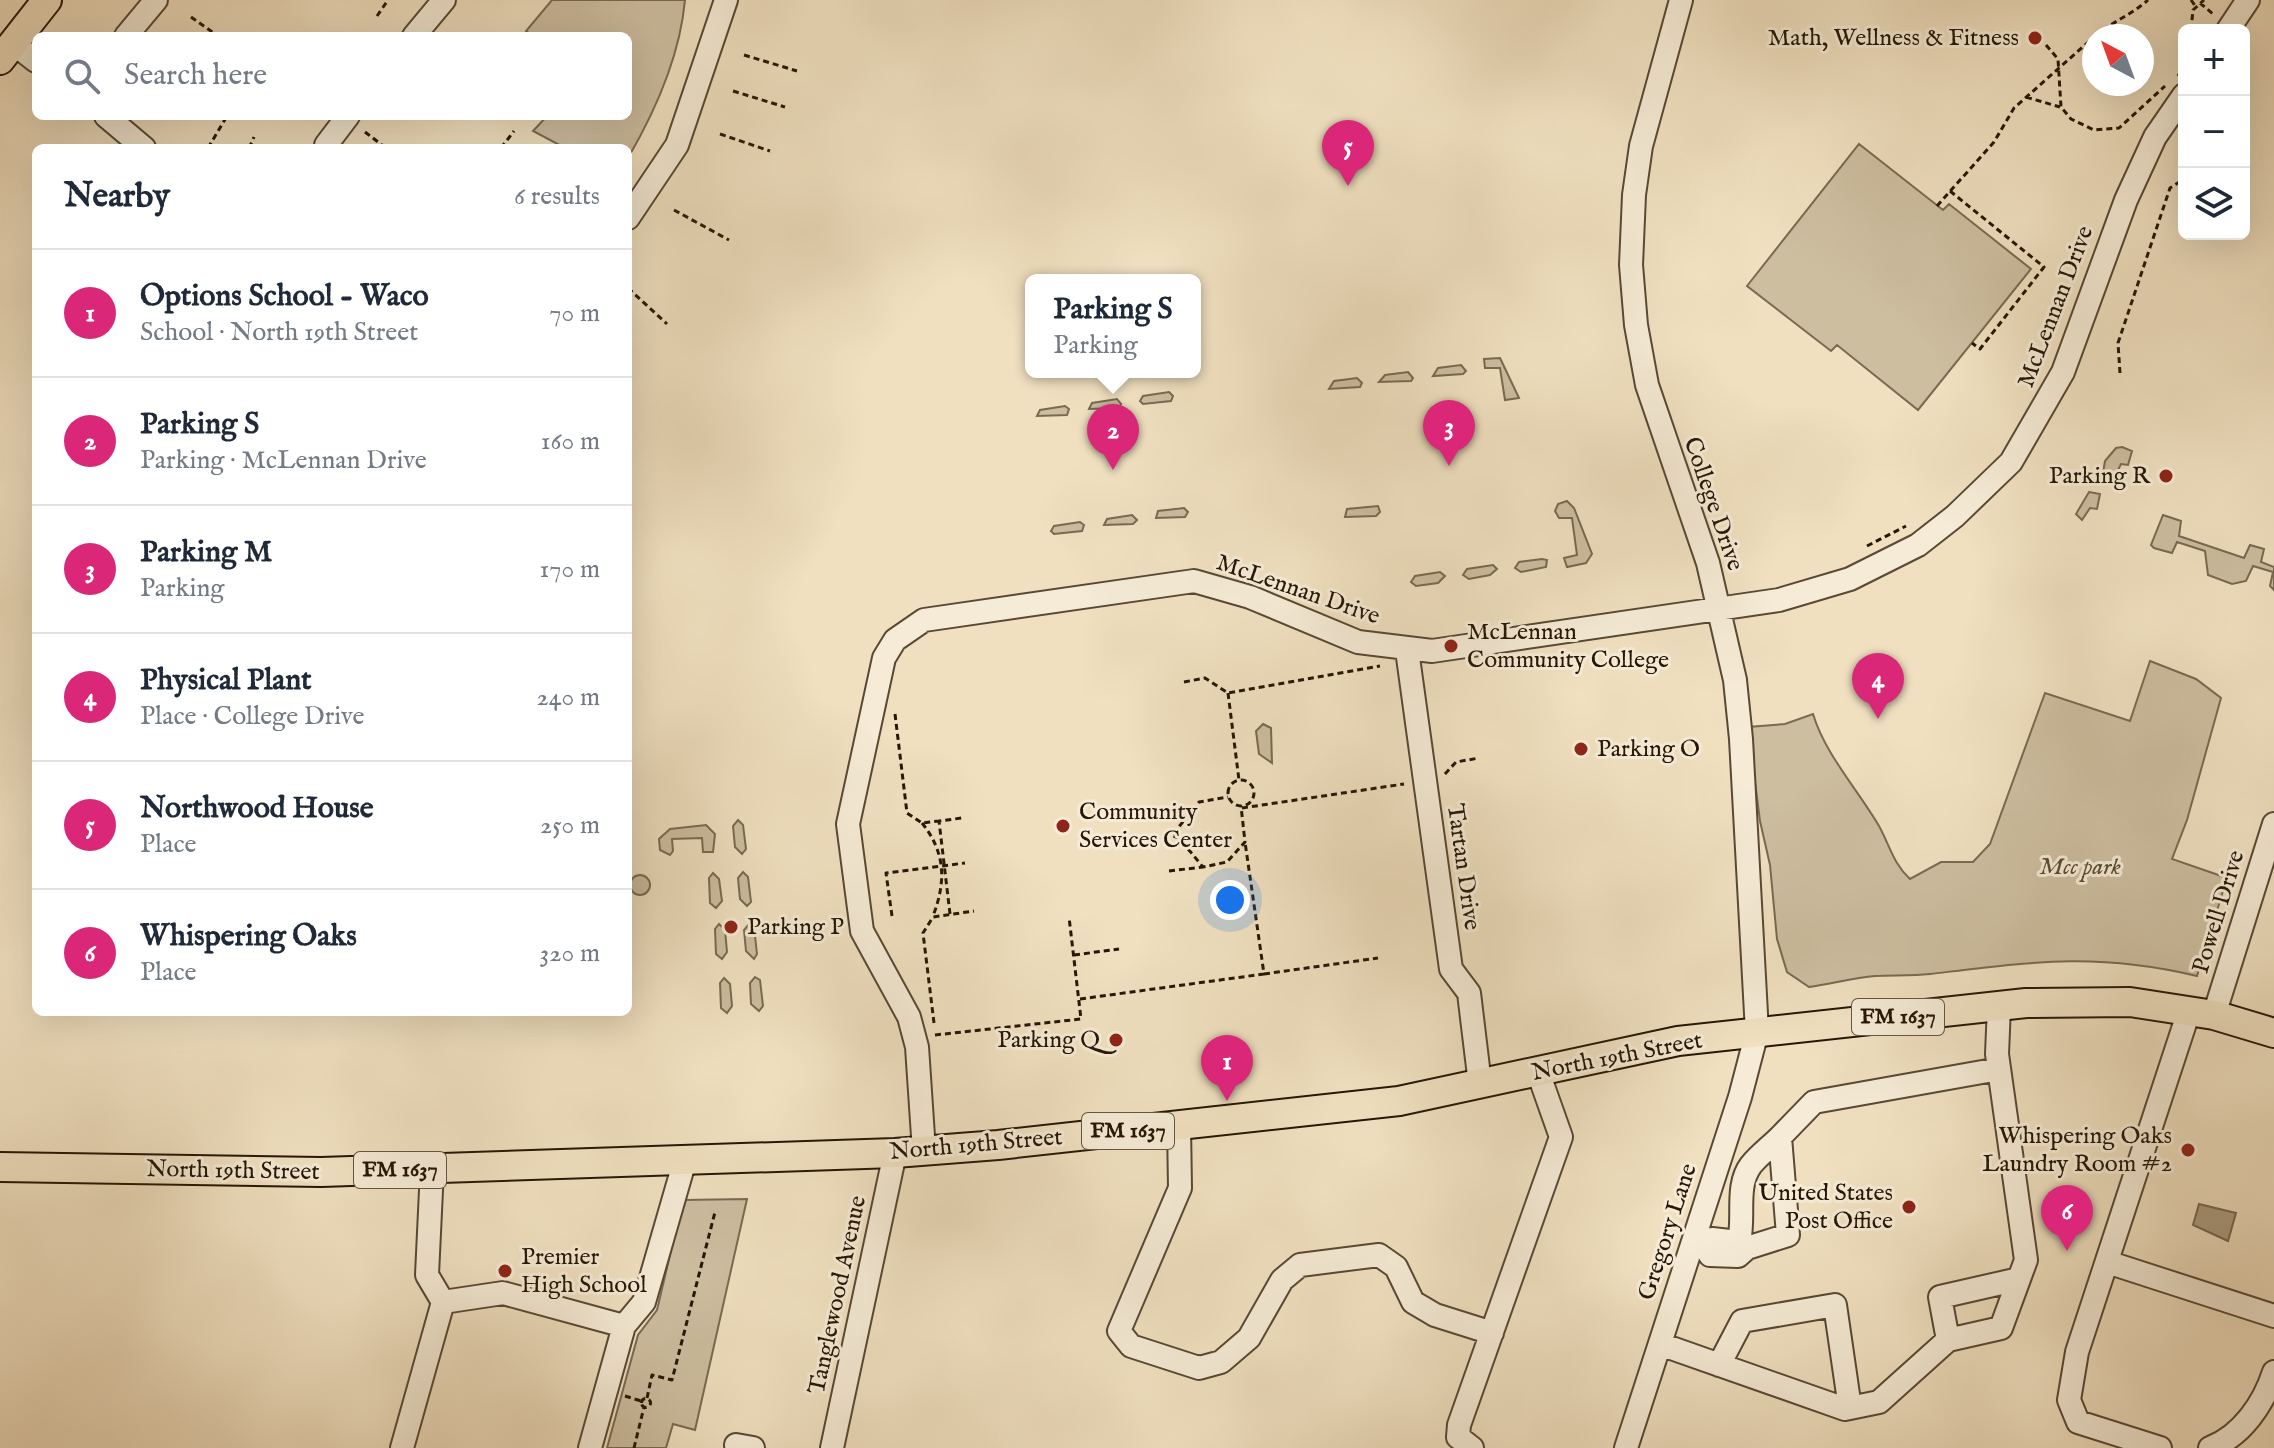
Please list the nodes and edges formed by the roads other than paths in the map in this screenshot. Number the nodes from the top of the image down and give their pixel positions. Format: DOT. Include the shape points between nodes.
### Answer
graph roads {
  1 [pos="47,0"];
  2 [pos="156,0"];
  3 [pos="444,0"];
  4 [pos="726,0"];
  5 [pos="1681,0"];
  6 [pos="2248,0"];
  7 [pos="2222,23"];
  8 [pos="129,32"];
  9 [pos="417,32"];
  10 [pos="7,51"];
  11 [pos="32,60"];
  12 [pos="2174,91"];
  13 [pos="111,120"];
  14 [pos="345,120"];
  15 [pos="139,144"];
  16 [pos="327,144"];
  17 [pos="632,212"];
  18 [pos="1720,608"];
  19 [pos="1407,650"];
  20 [pos="2274,824"];
  21 [pos="1999,1006"];
  22 [pos="2202,1013"];
  23 [pos="1757,1032"];
  24 [pos="2274,1033"];
  25 [pos="1999,1069"];
  26 [pos="1538,1072"];
  27 [pos="1480,1084"];
  28 [pos="1179,1126"];
  29 [pos="1780,1137"];
  30 [pos="924,1151"];
  31 [pos="895,1153"];
  32 [pos="685,1160"];
  33 [pos="0,1167"];
  34 [pos="432,1169"];
  35 [pos="1698,1244"];
  36 [pos="1743,1245"];
  37 [pos="2107,1262"];
  38 [pos="2019,1279"];
  39 [pos="443,1302"];
  40 [pos="2274,1316"];
  41 [pos="624,1326"];
  42 [pos="1492,1333"];
  43 [pos="1948,1340"];
  44 [pos="1660,1344"];
  45 [pos="1719,1365"];
  46 [pos="2274,1372"];
  47 [pos="1850,1408"];
  48 [pos="402,1448"];
  49 [pos="590,1448"];
  50 [pos="832,1448"];
  51 [pos="1472,1448"];
  52 [pos="1626,1448"];
  53 [pos="2160,1448"];
  54 [pos="2210,1448"];
  1 -- 10 [label="main road"];
  2 -- 8 [label="street"];
  3 -- 9 [label="street"];
  4 -- 17 [label="street" via="677,145"];
  5 -- 18 [label="street, College Drive" via="1641,146 1631,265 1647,385"];
  6 -- 7 [label="street"];
  10 -- 11 [label="street"];
  12 -- 18 [label="street, McLennan Drive" via="2126,200 2063,372 2011,462 1918,545 1850,579"];
  13 -- 15 [label="street"];
  14 -- 16 [label="street"];
  18 -- 19 [label="street, McLennan Drive" via="1432,651"];
  18 -- 23 [label="street, College Drive" via="1741,739"];
  19 -- 27 [label="street, Tartan Drive" via="1451,969 1469,993"];
  19 -- 30 [label="street, McLennan Drive" via="1358,642 1250,597 1194,581 924,620 895,640 884,658 848,824 862,931 909,1017 917,1047"];
  20 -- 22 [label="street, Powell Drive"];
  21 -- 22 [label="main road, North 19th Street / FM 1637" via="2088,1000"];
  21 -- 23 [label="main road, North 19th Street / FM 1637"];
  21 -- 25 [label="street"];
  22 -- 24 [label="main road, North 19th Street / FM 1637"];
  22 -- 37 [label="street, Powell Drive"];
  23 -- 26 [label="main road, North 19th Street / FM 1637" via="1678,1041"];
  23 -- 35 [label="street, Gregory Lane"];
  25 -- 29 [label="street" via="1814,1102"];
  25 -- 38 [label="street" via="2026,1260"];
  26 -- 27 [label="main road, North 19th Street / FM 1637"];
  26 -- 42 [label="street" via="1561,1137"];
  27 -- 28 [label="main road, North 19th Street / FM 1637" via="1399,1101"];
  28 -- 30 [label="main road, North 19th Street / FM 1637"];
  28 -- 42 [label="street" via="1180,1188 1119,1331 1131,1346 1199,1368 1221,1362 1249,1338 1282,1280 1300,1265 1379,1255 1396,1267 1413,1302 1435,1315"];
  29 -- 36 [label="street" via="1751,1166 1742,1186"];
  29 -- 36 [label="street" via="1788,1235"];
  30 -- 31 [label="main road, North 19th Street / FM 1637"];
  31 -- 32 [label="main road, North 19th Street / FM 1637"];
  31 -- 50 [label="street, Tanglewood Avenue"];
  32 -- 34 [label="main road, North 19th Street / FM 1637"];
  32 -- 41 [label="street" via="644,1302"];
  33 -- 34 [label="main road, North 19th Street / FM 1637"];
  34 -- 39 [label="street" via="427,1275"];
  35 -- 36 [label="street" via="1710,1255 1738,1256"];
  35 -- 44 [label="street, Gregory Lane"];
  37 -- 40 [label="street"];
  37 -- 53 [label="street, Powell Drive" via="2077,1352 2069,1400 2078,1422"];
  38 -- 43 [label="street" via="2001,1328"];
  38 -- 43 [label="street" via="1940,1297"];
  39 -- 41 [label="street" via="503,1293"];
  39 -- 48 [label="street"];
  41 -- 49 [label="street"];
  42 -- 51 [label="street" via="1459,1425 1458,1437"];
  43 -- 47 [label="street" via="1879,1402"];
  44 -- 45 [label="street"];
  44 -- 52 [label="street, Gregory Lane"];
  45 -- 47 [label="street"];
  45 -- 47 [label="street" via="1742,1321 1835,1305"];
  46 -- 54 [label="street" via="2255,1412 2224,1443"];
}
